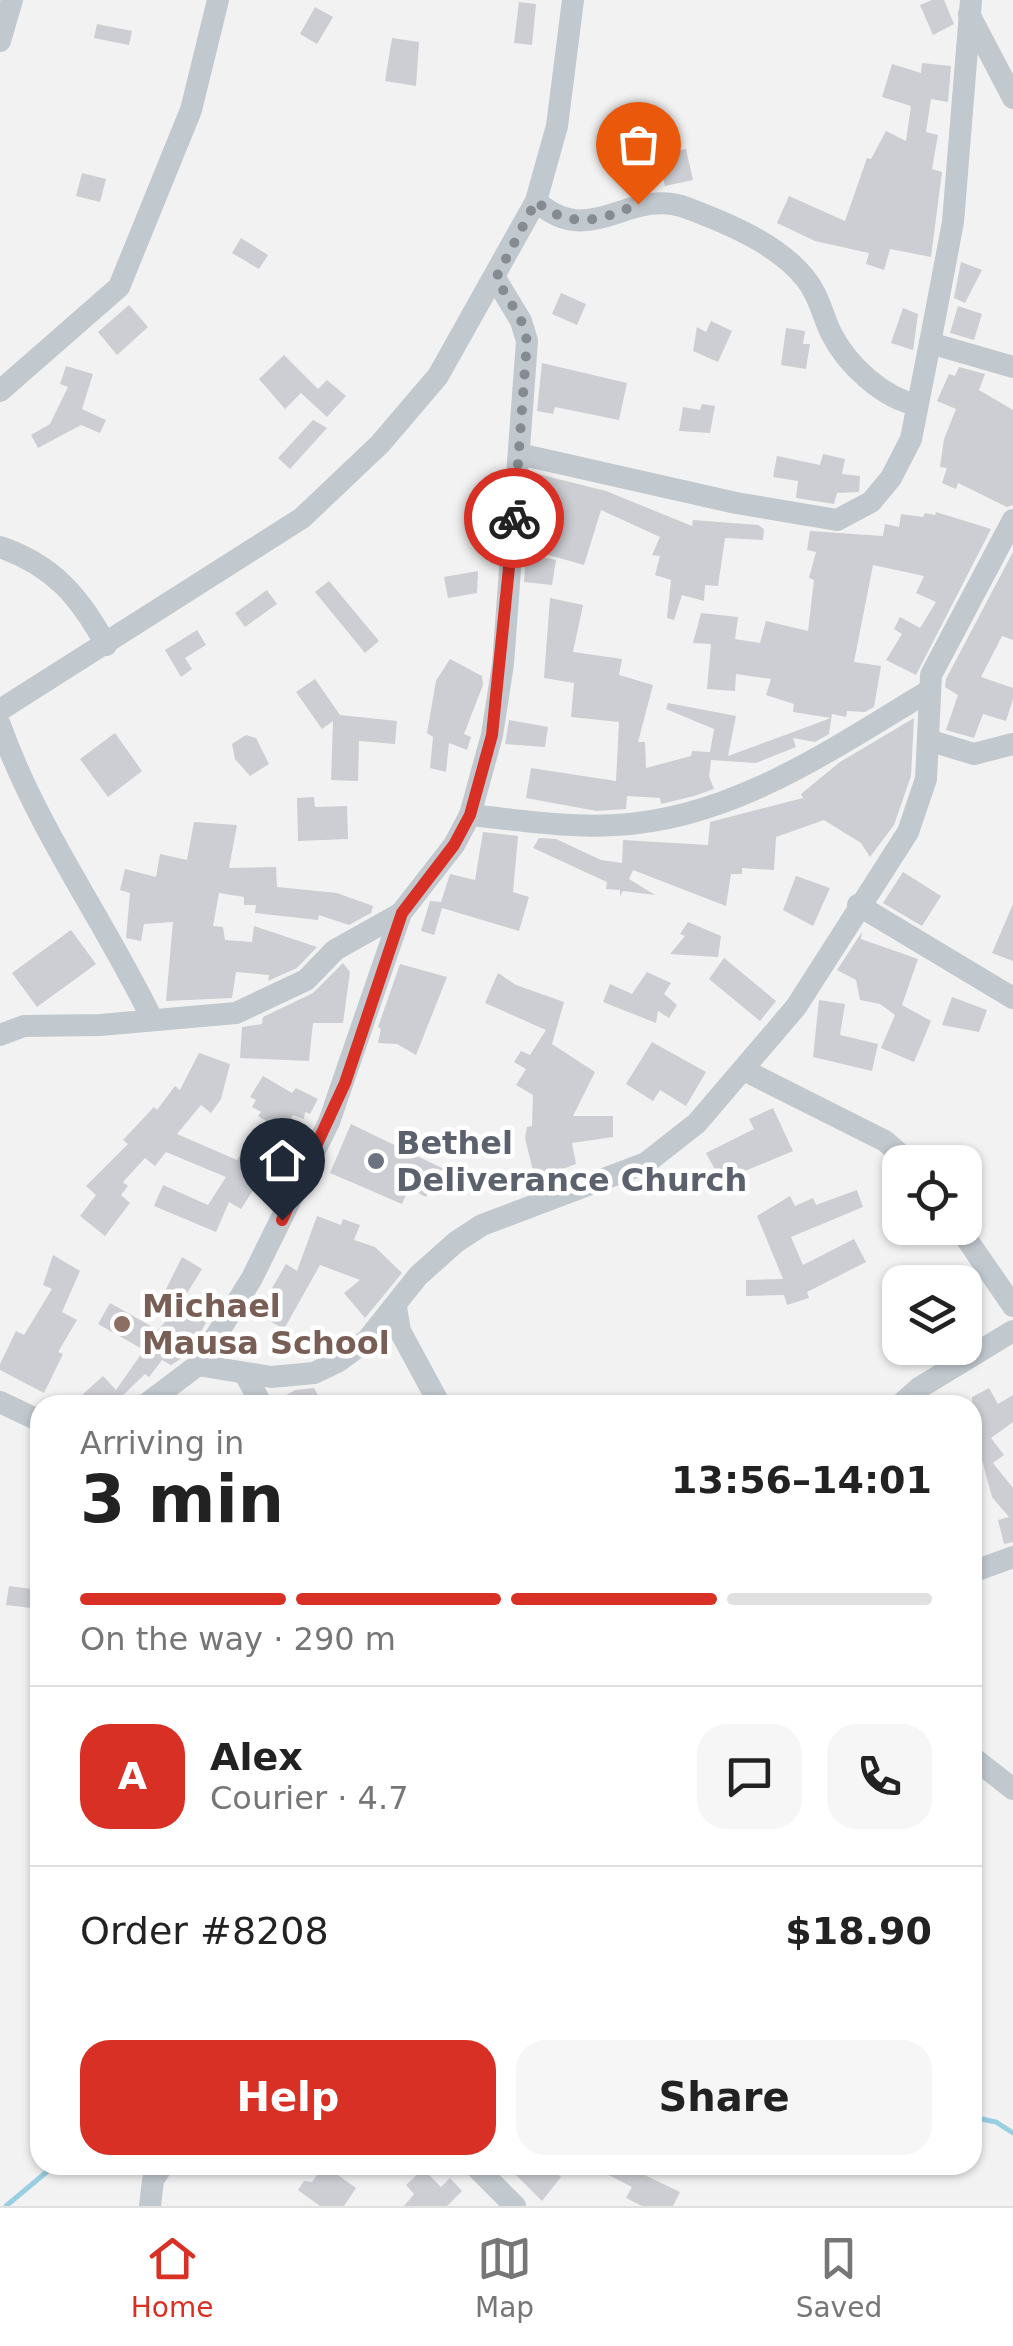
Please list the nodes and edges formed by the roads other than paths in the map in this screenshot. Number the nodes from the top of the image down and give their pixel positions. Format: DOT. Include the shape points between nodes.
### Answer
graph roads {
  1 [pos="12,0"];
  2 [pos="218,0"];
  3 [pos="573,0"];
  4 [pos="970,7"];
  5 [pos="0,41"];
  6 [pos="1013,98"];
  7 [pos="536,201"];
  8 [pos="496,278"];
  9 [pos="930,343"];
  10 [pos="1013,367"];
  11 [pos="0,392"];
  12 [pos="917,406"];
  13 [pos="519,454"];
  14 [pos="1013,520"];
  15 [pos="0,547"];
  16 [pos="106,646"];
  17 [pos="927,692"];
  18 [pos="0,710"];
  19 [pos="0,725"];
  20 [pos="928,740"];
  21 [pos="1013,744"];
  22 [pos="470,815"];
  23 [pos="858,905"];
  24 [pos="402,913"];
  25 [pos="1013,998"];
  26 [pos="152,1019"];
  27 [pos="0,1035"];
  28 [pos="744,1070"];
  29 [pos="890,1145"];
  30 [pos="971,1245"];
  31 [pos="1013,1306"];
  32 [pos="396,1307"];
  33 [pos="1013,1331"];
  34 [pos="198,1365"];
  35 [pos="246,1376"];
  36 [pos="158,1395"];
  37 [pos="256,1395"];
  38 [pos="435,1395"];
  39 [pos="911,1395"];
  40 [pos="0,1402"];
  41 [pos="30,1416"];
  42 [pos="1013,1557"];
  43 [pos="982,1568"];
  44 [pos="982,1765"];
  45 [pos="1013,1789"];
  46 [pos="156,2175"];
  47 [pos="484,2175"];
  48 [pos="150,2206"];
  49 [pos="515,2206"];
  1 -- 5 [label="street"];
  2 -- 11 [label="street" via="190,110 120,287"];
  3 -- 7 [label="street" via="557,126"];
  4 -- 6 [label="street"];
  4 -- 9 [label="street" via="953,222"];
  7 -- 8 [label="street"];
  7 -- 12 [label="street" via="552,215 590,222 664,202 763,244 803,275 832,333 865,375"];
  8 -- 13 [label="street" via="527,341"];
  8 -- 16 [label="street" via="438,376 380,444 302,518"];
  9 -- 10 [label="street"];
  9 -- 12 [label="street"];
  12 -- 13 [label="street" via="911,439 890,478 870,502 838,520"];
  13 -- 22 [label="street" via="503,664"];
  14 -- 17 [label="street"];
  15 -- 16 [label="street" via="30,557 66,585"];
  16 -- 18 [label="street"];
  17 -- 20 [label="street"];
  17 -- 22 [label="street" via="774,782 674,815 591,826"];
  19 -- 26 [label="street" via="45,827"];
  20 -- 21 [label="street" via="974,754"];
  20 -- 23 [label="street" via="926,779 908,832"];
  22 -- 24 [label="street"];
  23 -- 25 [label="street"];
  23 -- 28 [label="street" via="796,1007"];
  24 -- 26 [label="street" via="335,950 306,980 236,1012"];
  24 -- 34 [label="street" via="329,1122 252,1278"];
  26 -- 27 [label="street" via="24,1026"];
  28 -- 29 [label="street"];
  28 -- 32 [label="street" via="672,1147 482,1226 418,1276"];
  30 -- 31 [label="street"];
  32 -- 35 [label="street" via="339,1361 314,1372"];
  32 -- 38 [label="street" via="400,1331"];
  33 -- 39 [label="street"];
  34 -- 35 [label="street"];
  34 -- 36 [label="street"];
  35 -- 37 [label="street"];
  40 -- 41 [label="street"];
  42 -- 43 [label="street"];
  44 -- 45 [label="street"];
  46 -- 48 [label="street"];
  47 -- 49 [label="street"];
}
